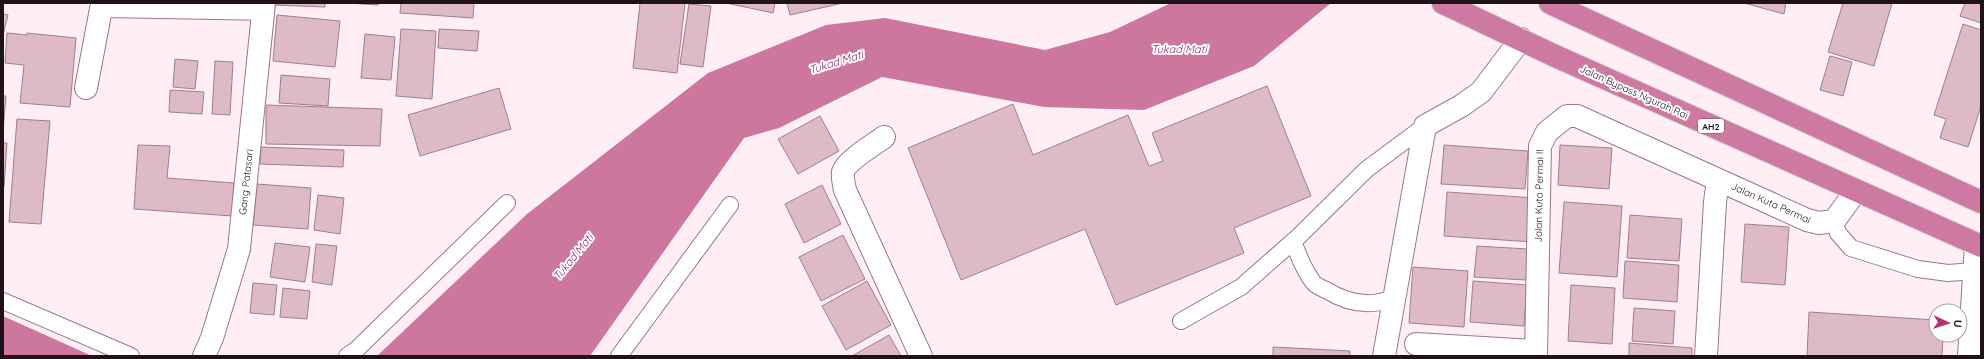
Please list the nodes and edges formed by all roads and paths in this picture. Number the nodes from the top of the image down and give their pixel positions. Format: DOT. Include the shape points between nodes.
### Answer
graph roads {
  1 [pos="1443,3"];
  2 [pos="1550,3"];
  3 [pos="263,6"];
  4 [pos="1521,39"];
  5 [pos="86,88"];
  6 [pos="1425,126"];
  7 [pos="884,137"];
  8 [pos="1718,180"];
  9 [pos="1856,191"];
  10 [pos="1981,202"];
  11 [pos="507,203"];
  12 [pos="730,205"];
  13 [pos="1834,221"];
  14 [pos="1293,241"];
  15 [pos="1979,245"];
  16 [pos="1974,272"];
  17 [pos="1393,298"];
  18 [pos="3,301"];
  19 [pos="1181,321"];
  20 [pos="1416,344"];
  21 [pos="1536,353"];
  22 [pos="131,356"];
  23 [pos="204,356"];
  24 [pos="347,356"];
  25 [pos="619,356"];
  26 [pos="921,356"];
  27 [pos="1384,356"];
  28 [pos="1706,356"];
  29 [pos="1968,356"];
  1 -- 4 [label="highway, Jalan Bypass Ngurah Rai / AH2"];
  2 -- 10 [label="highway"];
  3 -- 5 [label="street" via="107,6 101,9"];
  3 -- 23 [label="street, Gang Patasari" via="239,249 212,338"];
  4 -- 6 [label="street" via="1481,92"];
  4 -- 9 [label="highway, Jalan Bypass Ngurah Rai / AH2" via="1553,56"];
  6 -- 14 [label="lane" via="1367,169"];
  6 -- 17 [label="street"];
  7 -- 26 [label="street" via="849,164 844,170 843,177 846,190"];
  8 -- 13 [label="street, Jalan Kuta Permai" via="1807,220 1819,223"];
  8 -- 21 [label="street, Jalan Kuta Permai II" via="1577,116 1567,116 1556,123 1547,132 1540,146"];
  8 -- 28 [label="street"];
  9 -- 13 [label="street"];
  9 -- 15 [label="highway, Jalan Bypass Ngurah Rai / AH2"];
  11 -- 24 [label="lane"];
  12 -- 25 [label="lane"];
  13 -- 16 [label="lane" via="1838,233 1851,248 1918,269 1948,273"];
  14 -- 17 [label="lane" via="1314,283 1338,298 1361,304 1384,302"];
  14 -- 19 [label="lane" via="1241,287"];
  15 -- 16 [label="street"];
  16 -- 29 [label="street"];
  17 -- 27 [label="street"];
  18 -- 22 [label="lane"];
  20 -- 21 [label="street"];
}
